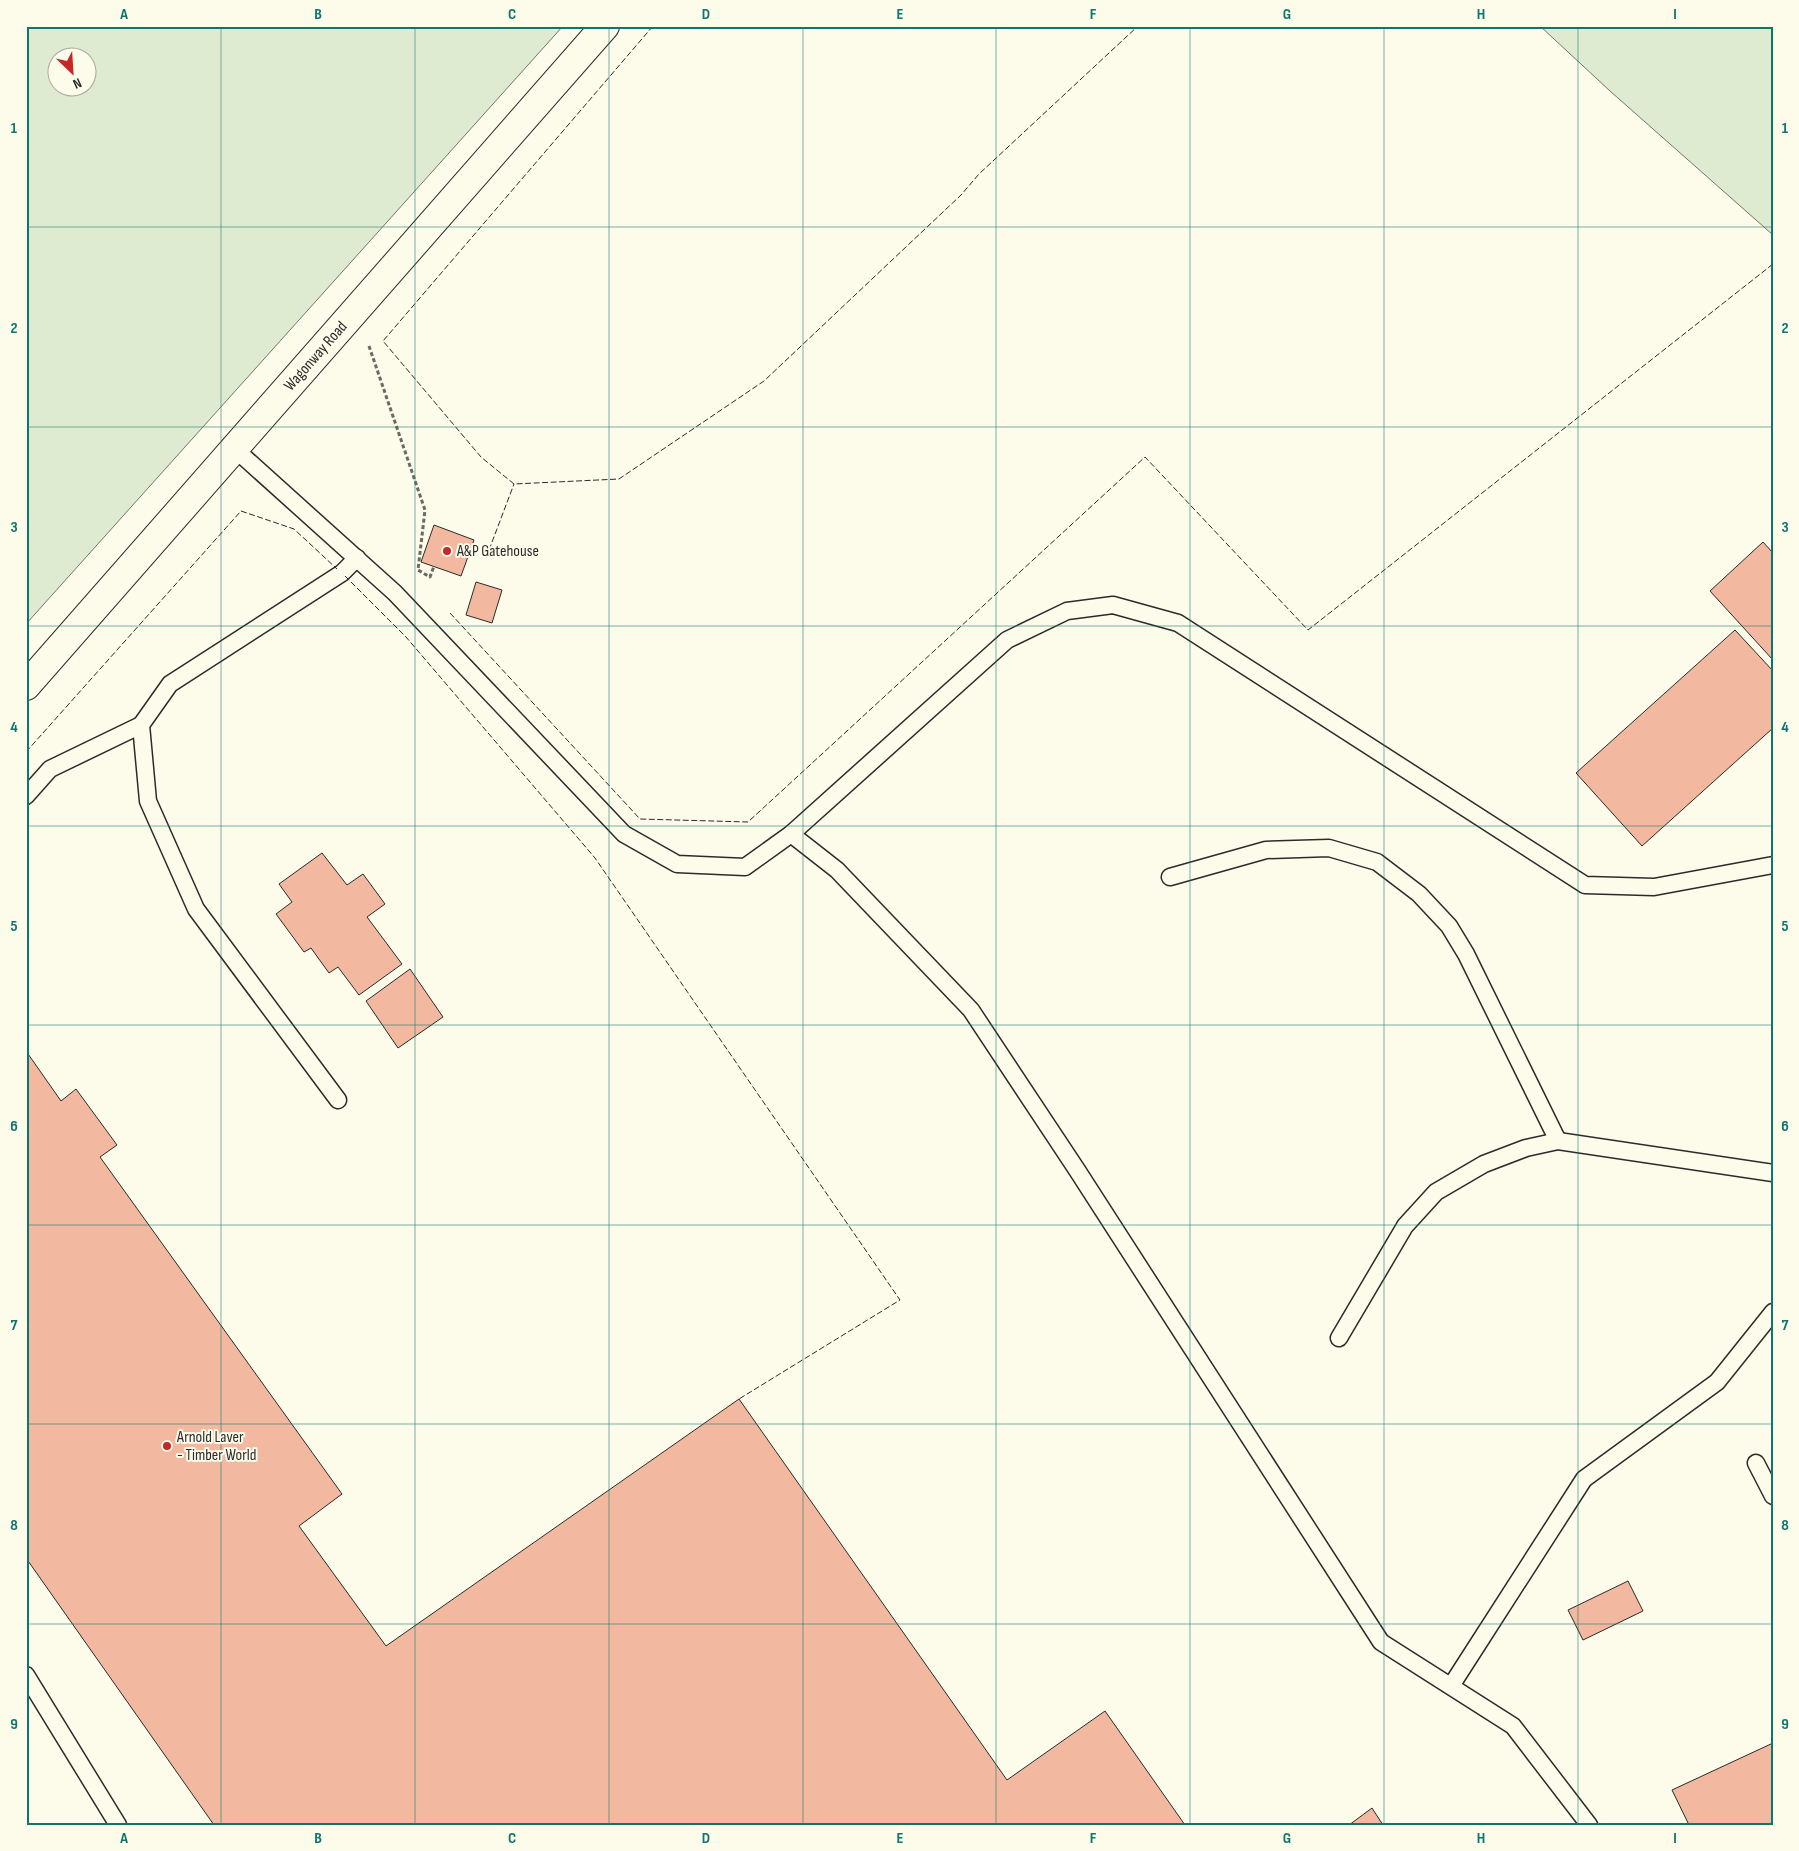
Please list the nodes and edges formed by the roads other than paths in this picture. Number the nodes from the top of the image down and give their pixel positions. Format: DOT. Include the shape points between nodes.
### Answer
graph roads {
  1 [pos="605,26"];
  2 [pos="235,450"];
  3 [pos="357,558"];
  4 [pos="26,686"];
  5 [pos="141,725"];
  6 [pos="26,796"];
  7 [pos="791,834"];
  8 [pos="1773,864"];
  9 [pos="1170,877"];
  10 [pos="338,1100"];
  11 [pos="1558,1141"];
  12 [pos="1773,1173"];
  13 [pos="1773,1312"];
  14 [pos="1340,1338"];
  15 [pos="1756,1463"];
  16 [pos="1773,1496"];
  17 [pos="26,1675"];
  18 [pos="1452,1686"];
  19 [pos="118,1825"];
  20 [pos="1589,1825"];
  1 -- 2 [label="main road, Wagonway Road"];
  2 -- 3 [label="lane"];
  2 -- 4 [label="main road, Wagonway Road"];
  3 -- 5 [label="lane" via="342,573 170,684"];
  3 -- 7 [label="lane" via="395,592 624,834 677,864 745,867"];
  5 -- 6 [label="lane" via="50,769"];
  5 -- 10 [label="lane" via="148,801 196,909"];
  7 -- 8 [label="lane" via="1007,640 1067,611 1113,605 1178,623 1585,885 1654,887"];
  7 -- 18 [label="lane" via="837,870 971,1010 1381,1642"];
  9 -- 11 [label="lane" via="1266,850 1329,848 1377,862 1419,894 1449,926 1466,954"];
  11 -- 12 [label="lane"];
  11 -- 14 [label="lane" via="1526,1148 1484,1164 1436,1192 1405,1226"];
  13 -- 18 [label="lane" via="1717,1382 1584,1479"];
  15 -- 16 [label="lane"];
  17 -- 19 [label="lane"];
  18 -- 20 [label="lane" via="1513,1726"];
}
